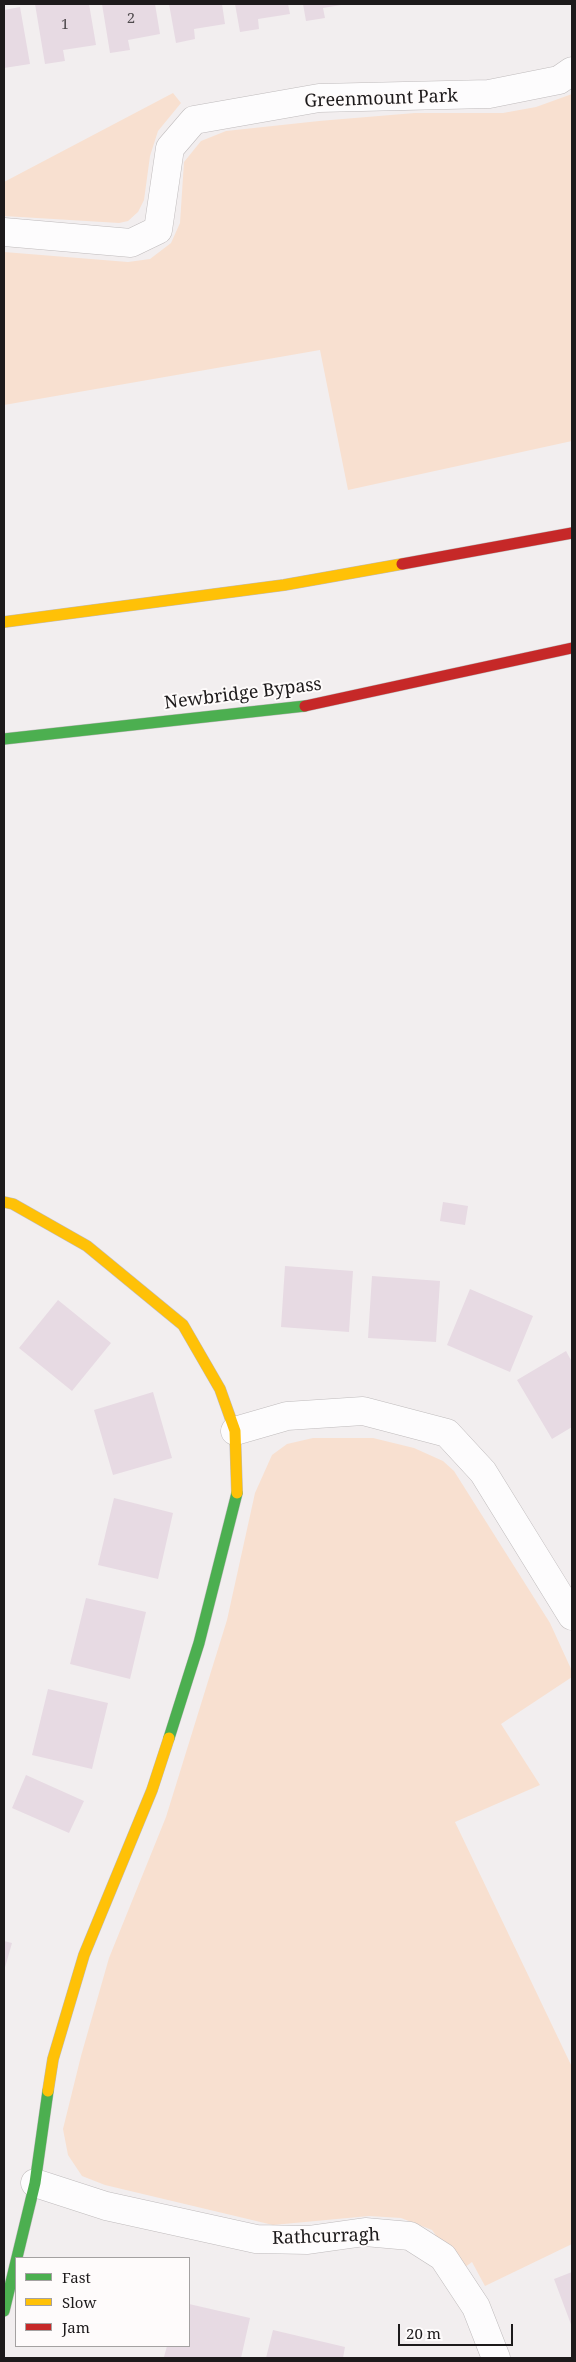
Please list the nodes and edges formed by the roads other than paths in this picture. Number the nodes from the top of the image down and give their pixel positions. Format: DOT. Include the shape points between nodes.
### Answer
graph roads {
  1 [pos="572,72"];
  2 [pos="4,232"];
  3 [pos="572,532"];
  4 [pos="4,622"];
  5 [pos="572,648"];
  6 [pos="4,739"];
  7 [pos="4,1202"];
  8 [pos="235,1431"];
  9 [pos="572,1616"];
  10 [pos="35,2183"];
  11 [pos="17,2257"];
  12 [pos="15,2266"];
  13 [pos="4,2311"];
  14 [pos="496,2358"];
  1 -- 2 [label="street, Greenmount Park" via="559,80 489,94 319,98 194,120 170,148 158,230 131,242"];
  3 -- 4 [label="main road" via="284,585"];
  5 -- 6 [label="main road, Newbridge Bypass" via="294,708"];
  7 -- 8 [label="main road" via="87,1246 183,1325 220,1389"];
  8 -- 9 [label="street" via="287,1416 363,1411 447,1434 482,1472"];
  8 -- 10 [label="main road" via="237,1493 198,1643 152,1790 84,1955 54,2059"];
  10 -- 11 [label="main road"];
  10 -- 14 [label="street, Rathcurragh" via="106,2206 256,2239 308,2240 365,2232 410,2236 443,2257 476,2307"];
  12 -- 13 [label="main road"];
}
